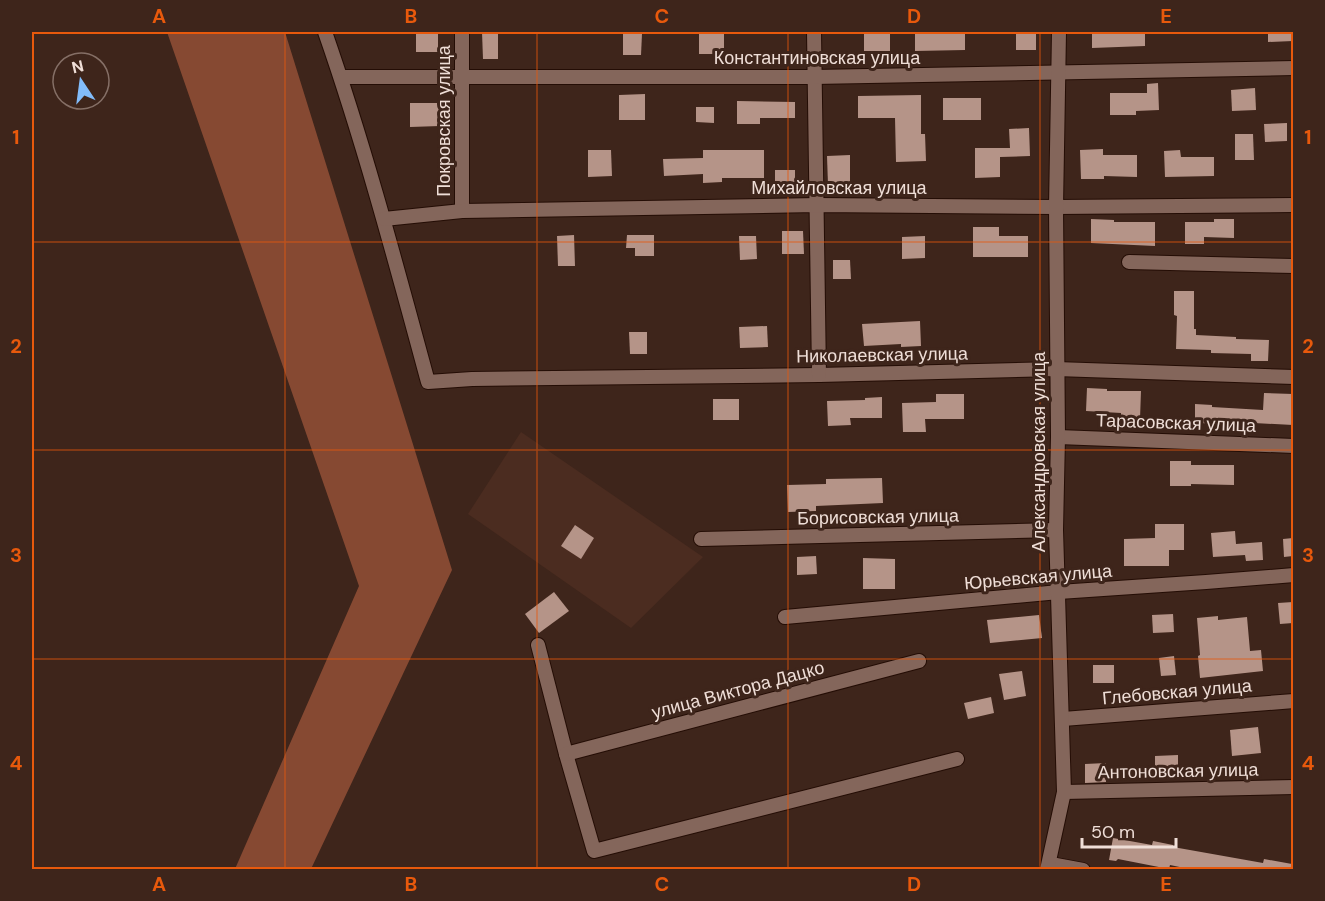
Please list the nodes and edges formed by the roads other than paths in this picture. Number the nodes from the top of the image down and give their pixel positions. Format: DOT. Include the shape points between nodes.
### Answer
graph roads {
  1 [pos="325,32"];
  2 [pos="462,32"];
  3 [pos="814,32"];
  4 [pos="1059,32"];
  5 [pos="1293,68"];
  6 [pos="1059,73"];
  7 [pos="463,76"];
  8 [pos="814,76"];
  9 [pos="341,77"];
  10 [pos="817,205"];
  11 [pos="1293,205"];
  12 [pos="1056,207"];
  13 [pos="462,211"];
  14 [pos="384,219"];
  15 [pos="1129,262"];
  16 [pos="1293,266"];
  17 [pos="1056,369"];
  18 [pos="819,375"];
  19 [pos="1293,377"];
  20 [pos="1058,436"];
  21 [pos="1293,446"];
  22 [pos="1056,530"];
  23 [pos="701,539"];
  24 [pos="1293,574"];
  25 [pos="1059,592"];
  26 [pos="785,617"];
  27 [pos="538,645"];
  28 [pos="919,661"];
  29 [pos="1293,701"];
  30 [pos="1063,719"];
  31 [pos="566,754"];
  32 [pos="957,759"];
  33 [pos="1293,787"];
  34 [pos="1064,792"];
  35 [pos="1051,867"];
  36 [pos="1083,870"];
  1 -- 9 [label="street"];
  2 -- 7 [label="street, Покровская улица"];
  3 -- 8 [label="street"];
  4 -- 6 [label="street, Александровская улица"];
  5 -- 6 [label="street, Константиновская улица"];
  6 -- 8 [label="street, Константиновская улица"];
  6 -- 12 [label="street, Александровская улица"];
  7 -- 8 [label="street, Константиновская улица"];
  7 -- 9 [label="street, Константиновская улица"];
  7 -- 13 [label="street, Покровская улица"];
  8 -- 10 [label="street"];
  9 -- 14 [label="street"];
  10 -- 12 [label="street, Михайловская улица"];
  10 -- 13 [label="street, Михайловская улица"];
  10 -- 18 [label="street"];
  11 -- 12 [label="street, Михайловская улица"];
  12 -- 17 [label="street, Александровская улица"];
  13 -- 14 [label="street, Михайловская улица"];
  14 -- 18 [label="street, Николаевская улица" via="428,382"];
  15 -- 16 [label="street"];
  17 -- 18 [label="street, Николаевская улица"];
  17 -- 19 [label="street, Николаевская улица"];
  17 -- 20 [label="street, Александровская улица"];
  20 -- 21 [label="street, Тарасовская улица"];
  20 -- 22 [label="street, Александровская улица"];
  22 -- 23 [label="street, Борисовская улица"];
  22 -- 25 [label="street, Александровская улица"];
  24 -- 25 [label="street, Юрьевская улица"];
  25 -- 26 [label="street, Юрьевская улица"];
  25 -- 30 [label="street, Александровская улица"];
  27 -- 31 [label="street"];
  28 -- 31 [label="street, улица Виктора Дацко"];
  29 -- 30 [label="street, Глебовская улица"];
  30 -- 34 [label="street, Александровская улица"];
  31 -- 32 [label="street" via="594,851"];
  33 -- 34 [label="street, Антоновская улица"];
  34 -- 35 [label="street, Александровская улица"];
  35 -- 36 [label="street"];
}
